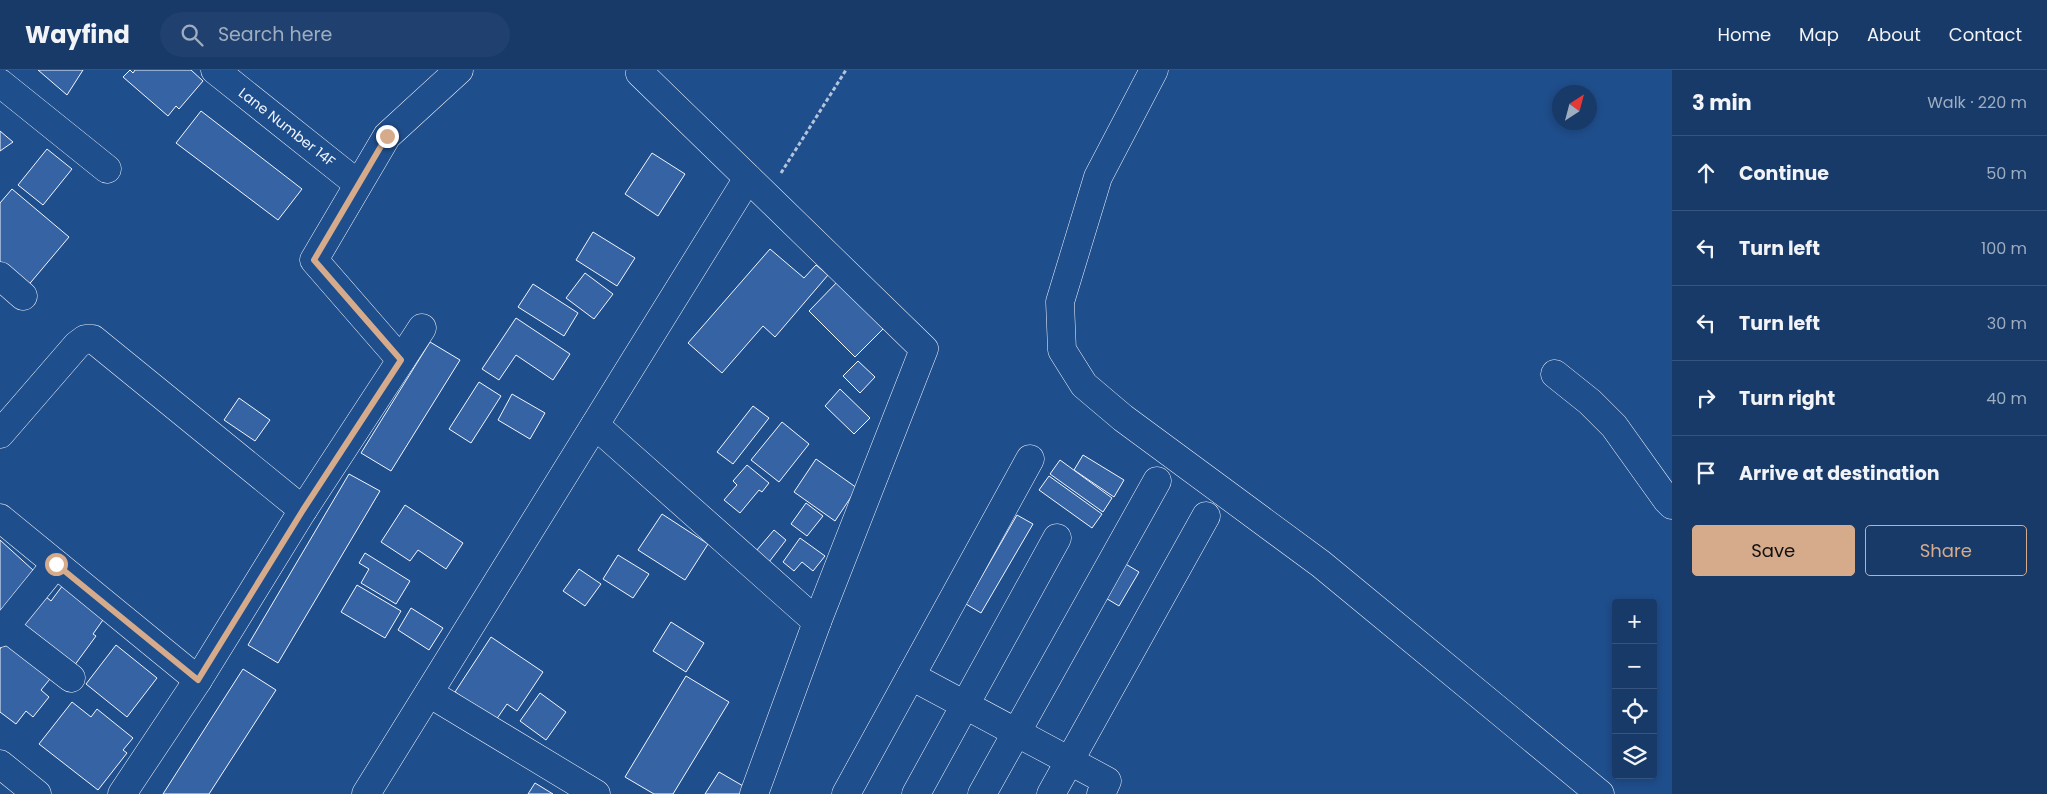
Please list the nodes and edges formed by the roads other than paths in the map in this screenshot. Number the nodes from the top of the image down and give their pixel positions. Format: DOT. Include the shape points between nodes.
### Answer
graph roads {
  1 [pos="215,70"];
  2 [pos="459,70"];
  3 [pos="641,70"];
  4 [pos="1154,70"];
  5 [pos="0,83"];
  6 [pos="107,168"];
  7 [pos="358,184"];
  8 [pos="757,187"];
  9 [pos="0,276"];
  10 [pos="23,296"];
  11 [pos="422,328"];
  12 [pos="401,360"];
  13 [pos="1555,374"];
  14 [pos="595,425"];
  15 [pos="0,434"];
  16 [pos="1030,460"];
  17 [pos="1157,481"];
  18 [pos="1672,505"];
  19 [pos="303,510"];
  20 [pos="1206,516"];
  21 [pos="0,518"];
  22 [pos="1057,538"];
  23 [pos="56,564"];
  24 [pos="817,622"];
  25 [pos="3,630"];
  26 [pos="911,676"];
  27 [pos="71,678"];
  28 [pos="198,680"];
  29 [pos="429,693"];
  30 [pos="965,705"];
  31 [pos="1016,732"];
  32 [pos="1070,761"];
  33 [pos="0,764"];
  34 [pos="37,794"];
  35 [pos="122,794"];
  36 [pos="366,794"];
  37 [pos="596,794"];
  38 [pos="754,794"];
  39 [pos="846,794"];
  40 [pos="916,794"];
  41 [pos="982,794"];
  42 [pos="1051,794"];
  43 [pos="1101,794"];
  44 [pos="1600,794"];
  1 -- 7 [label="street, Lane Number 14F"];
  2 -- 7 [label="street" via="387,136"];
  3 -- 8 [label="street" via="640,73"];
  4 -- 44 [label="street" via="1098,177 1060,302 1062,350 1084,385 1123,418 1321,564"];
  5 -- 6 [label="street"];
  7 -- 12 [label="street" via="314,260"];
  8 -- 14 [label="street"];
  8 -- 24 [label="street" via="924,349"];
  9 -- 10 [label="street"];
  11 -- 12 [label="street"];
  12 -- 19 [label="street"];
  13 -- 18 [label="street" via="1614,426"];
  14 -- 24 [label="street"];
  14 -- 29 [label="street"];
  15 -- 19 [label="street" via="77,345 93,340"];
  16 -- 26 [label="street"];
  17 -- 31 [label="street"];
  19 -- 28 [label="street"];
  20 -- 32 [label="street"];
  21 -- 23 [label="street"];
  22 -- 30 [label="street"];
  23 -- 25 [label="street"];
  23 -- 28 [label="street"];
  24 -- 38 [label="street"];
  25 -- 27 [label="street"];
  26 -- 30 [label="street"];
  26 -- 39 [label="street"];
  28 -- 35 [label="street"];
  29 -- 36 [label="street"];
  29 -- 37 [label="street"];
  30 -- 31 [label="street"];
  30 -- 40 [label="street"];
  31 -- 32 [label="street"];
  31 -- 41 [label="street"];
  32 -- 42 [label="street"];
  32 -- 43 [label="street" via="1108,781"];
  33 -- 34 [label="street"];
}
